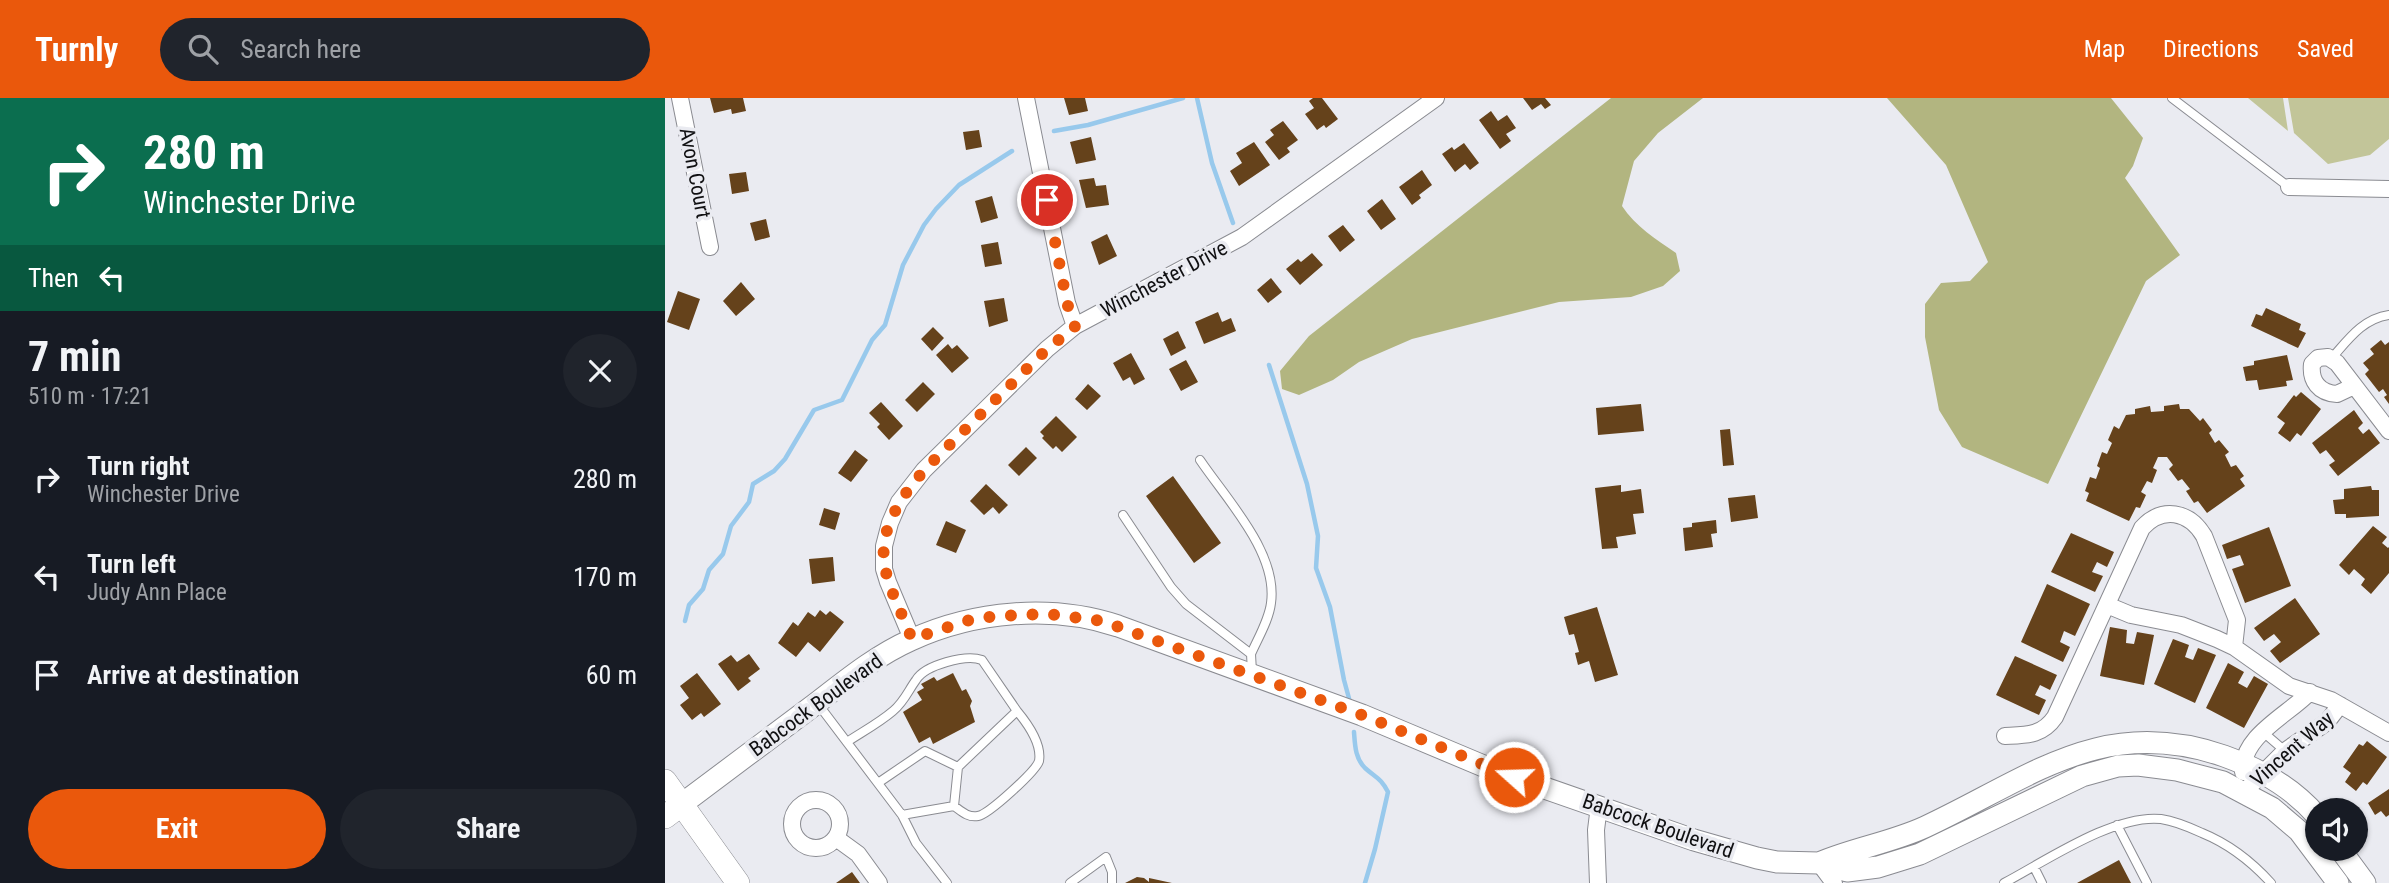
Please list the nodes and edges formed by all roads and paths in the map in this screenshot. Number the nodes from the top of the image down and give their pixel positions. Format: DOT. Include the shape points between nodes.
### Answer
graph roads {
  1 [pos="681,98"];
  2 [pos="1026,98"];
  3 [pos="1436,98"];
  4 [pos="2172,98"];
  5 [pos="2289,187"];
  6 [pos="2389,189"];
  7 [pos="711,247"];
  8 [pos="2389,315"];
  9 [pos="1075,327"];
  10 [pos="2331,359"];
  11 [pos="2354,386"];
  12 [pos="2389,431"];
  13 [pos="1200,460"];
  14 [pos="1123,515"];
  15 [pos="2107,605"];
  16 [pos="912,639"];
  17 [pos="2234,647"];
  18 [pos="1251,664"];
  19 [pos="2310,692"];
  20 [pos="817,703"];
  21 [pos="2340,705"];
  22 [pos="1017,711"];
  23 [pos="2263,732"];
  24 [pos="2389,733"];
  25 [pos="2005,736"];
  26 [pos="847,743"];
  27 [pos="2285,751"];
  28 [pos="2242,763"];
  29 [pos="958,768"];
  30 [pos="2264,774"];
  31 [pos="665,781"];
  32 [pos="878,783"];
  33 [pos="2244,792"];
  34 [pos="2305,804"];
  35 [pos="954,806"];
  36 [pos="1599,806"];
  37 [pos="673,811"];
  38 [pos="902,815"];
  39 [pos="2117,825"];
  40 [pos="836,838"];
  41 [pos="2349,861"];
  42 [pos="1819,863"];
  43 [pos="1878,867"];
  44 [pos="2034,867"];
  45 [pos="738,883"];
  46 [pos="879,883"];
  47 [pos="947,883"];
  48 [pos="1070,883"];
  49 [pos="1112,883"];
  50 [pos="1598,883"];
  51 [pos="1833,883"];
  52 [pos="1864,883"];
  53 [pos="2004,883"];
  54 [pos="2042,883"];
  55 [pos="2147,883"];
  56 [pos="2271,883"];
  57 [pos="2337,883"];
  58 [pos="2365,883"];
  1 -- 7 [label="street, Avon Court"];
  2 -- 9 [label="street"];
  3 -- 9 [label="street, Winchester Drive" via="1243,237"];
  4 -- 5 [label="lane"];
  5 -- 6 [label="street"];
  8 -- 10 [label="lane" via="2359,328"];
  9 -- 16 [label="street, Winchester Drive" via="924,470 899,502 886,533 883,557 891,591"];
  10 -- 11 [label="street"];
  10 -- 11 [label="street" via="2318,358 2312,363 2315,383 2330,394"];
  11 -- 12 [label="street"];
  13 -- 18 [label="lane" via="1260,546 1269,571 1271,606"];
  14 -- 18 [label="lane" via="1171,587"];
  15 -- 17 [label="street, Vincent Way" via="2181,625"];
  15 -- 17 [label="street" via="2143,528 2161,514 2182,515 2204,536 2234,612"];
  15 -- 25 [label="street" via="2048,727 2038,733"];
  16 -- 18 [label="street, Babcock Boulevard" via="996,616 1069,615"];
  16 -- 20 [label="street, Babcock Boulevard"];
  17 -- 19 [label="street, Vincent Way" via="2289,686"];
  18 -- 36 [label="street, Babcock Boulevard" via="1493,770"];
  19 -- 21 [label="street, Vincent Way"];
  19 -- 23 [label="street, Vincent Way"];
  20 -- 26 [label="lane"];
  20 -- 37 [label="street, Babcock Boulevard"];
  21 -- 24 [label="street, Vincent Way"];
  21 -- 27 [label="street, Vincent Way" via="2327,722"];
  22 -- 26 [label="lane" via="982,660 952,660 921,674 894,711"];
  22 -- 29 [label="lane"];
  22 -- 35 [label="lane" via="1038,749 1034,769 980,816 968,816"];
  23 -- 27 [label="lane"];
  23 -- 28 [label="street, Vincent Way"];
  26 -- 32 [label="lane"];
  27 -- 30 [label="street, Vincent Way"];
  28 -- 30 [label="street, Babcock Boulevard"];
  28 -- 33 [label="street, Vincent Way"];
  28 -- 42 [label="street, Babcock Boulevard" via="2160,742 2090,749 2053,762 1899,838"];
  29 -- 32 [label="lane" via="925,751"];
  29 -- 35 [label="lane"];
  30 -- 33 [label="street, Vincent Way"];
  30 -- 34 [label="street, Babcock Boulevard"];
  31 -- 37 [label="main road"];
  32 -- 38 [label="lane"];
  33 -- 43 [label="street, Babcock Boulevard" via="2177,769 2138,765 2103,769 1920,854"];
  33 -- 57 [label="street, Babcock Boulevard" via="2299,831"];
  35 -- 38 [label="lane"];
  36 -- 42 [label="street, Babcock Boulevard" via="1745,855 1777,862"];
  36 -- 50 [label="street"];
  37 -- 45 [label="main road"];
  38 -- 47 [label="lane" via="916,843"];
  39 -- 44 [label="lane"];
  39 -- 55 [label="lane"];
  39 -- 56 [label="lane" via="2163,819 2185,825 2236,851"];
  40 -- 46 [label="street" via="857,854"];
  41 -- 58 [label="street"];
  42 -- 43 [label="street, Babcock Boulevard" via="1847,871"];
  42 -- 51 [label="street"];
  43 -- 52 [label="street"];
  44 -- 53 [label="lane"];
  44 -- 54 [label="lane"];
  48 -- 49 [label="lane" via="1106,857"];
}
